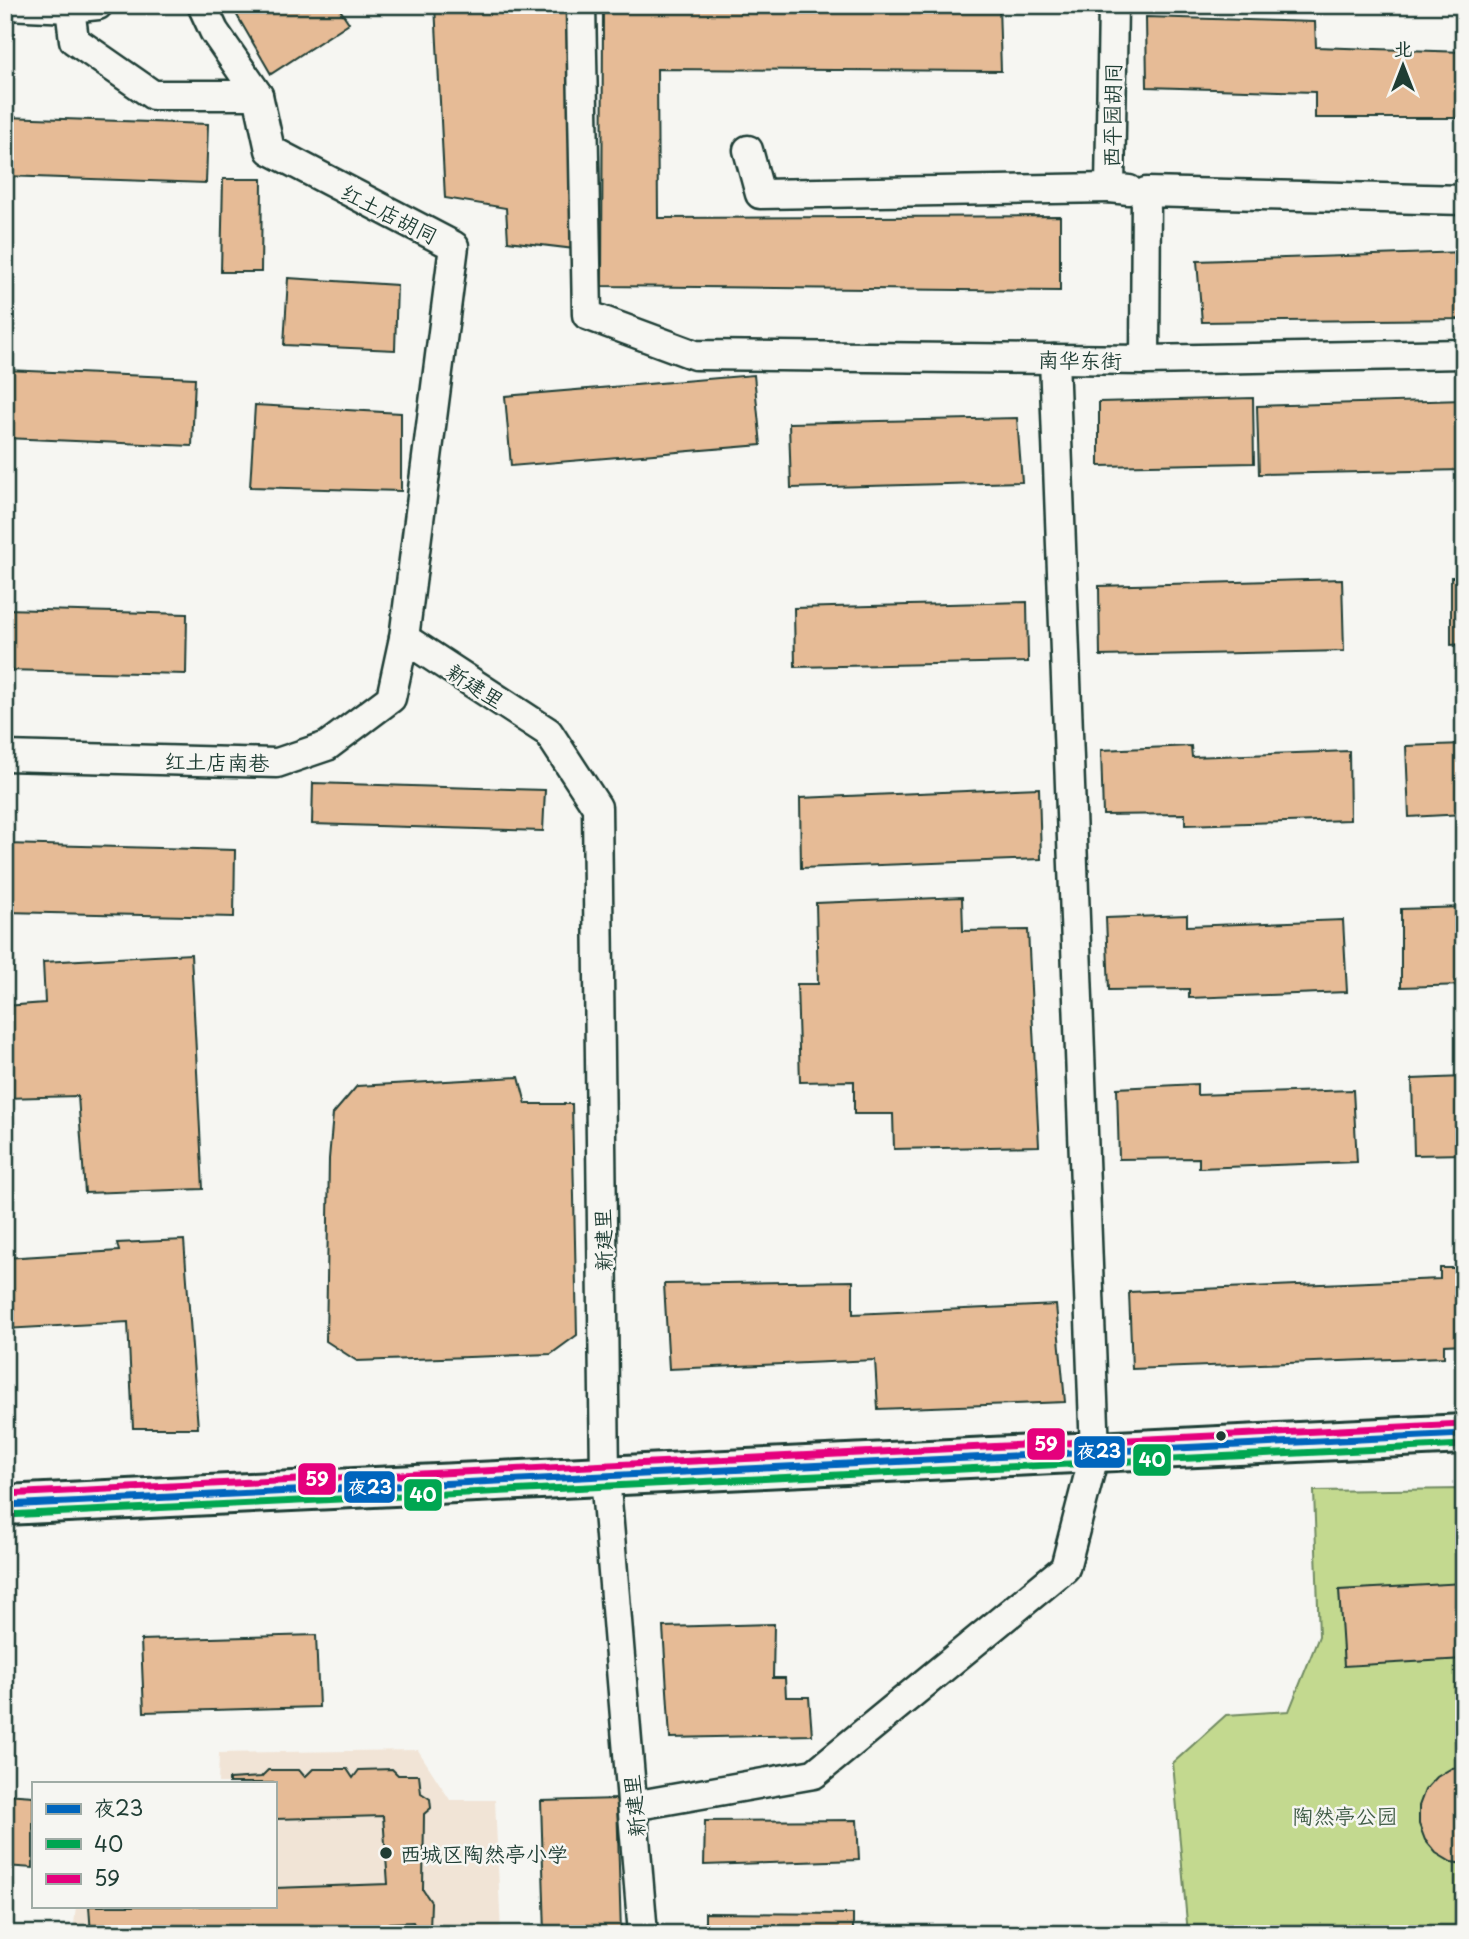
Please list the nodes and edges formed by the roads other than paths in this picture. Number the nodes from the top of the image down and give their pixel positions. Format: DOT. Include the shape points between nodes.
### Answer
graph roads {
  1 [pos="6,5"];
  2 [pos="98,5"];
  3 [pos="202,5"];
  4 [pos="581,5"];
  5 [pos="1113,5"];
  6 [pos="70,8"];
  7 [pos="258,95"];
  8 [pos="748,150"];
  9 [pos="1110,188"];
  10 [pos="1146,192"];
  11 [pos="1464,200"];
  12 [pos="1464,354"];
  13 [pos="1054,359"];
  14 [pos="1145,360"];
  15 [pos="404,638"];
  16 [pos="5,756"];
  17 [pos="1464,1434"];
  18 [pos="1095,1452"];
  19 [pos="605,1476"];
  20 [pos="5,1505"];
  21 [pos="633,1806"];
  22 [pos="643,1934"];
  1 -- 6 [label="street"];
  2 -- 6 [label="street"];
  3 -- 7 [label="street" via="214,31"];
  4 -- 13 [label="street, 南华东街" via="587,315 695,355"];
  5 -- 9 [label="street, 西平园胡同"];
  6 -- 7 [label="street" via="74,40 153,95"];
  7 -- 15 [label="street, 红土店胡同" via="270,150 454,246"];
  8 -- 9 [label="street" via="760,194"];
  9 -- 10 [label="street, 西平园胡同"];
  10 -- 11 [label="street, 西平园胡同"];
  10 -- 14 [label="street"];
  12 -- 14 [label="street, 南华东街"];
  13 -- 14 [label="street, 南华东街"];
  13 -- 18 [label="street"];
  15 -- 16 [label="street, 红土店南巷" via="391,698 327,746 276,763"];
  15 -- 19 [label="street, 新建里" via="548,732 597,807"];
  17 -- 18 [label="main road"];
  18 -- 19 [label="main road"];
  18 -- 21 [label="street" via="1065,1568 814,1773"];
  19 -- 20 [label="main road"];
  19 -- 21 [label="street, 新建里"];
  21 -- 22 [label="street, 新建里"];
}
